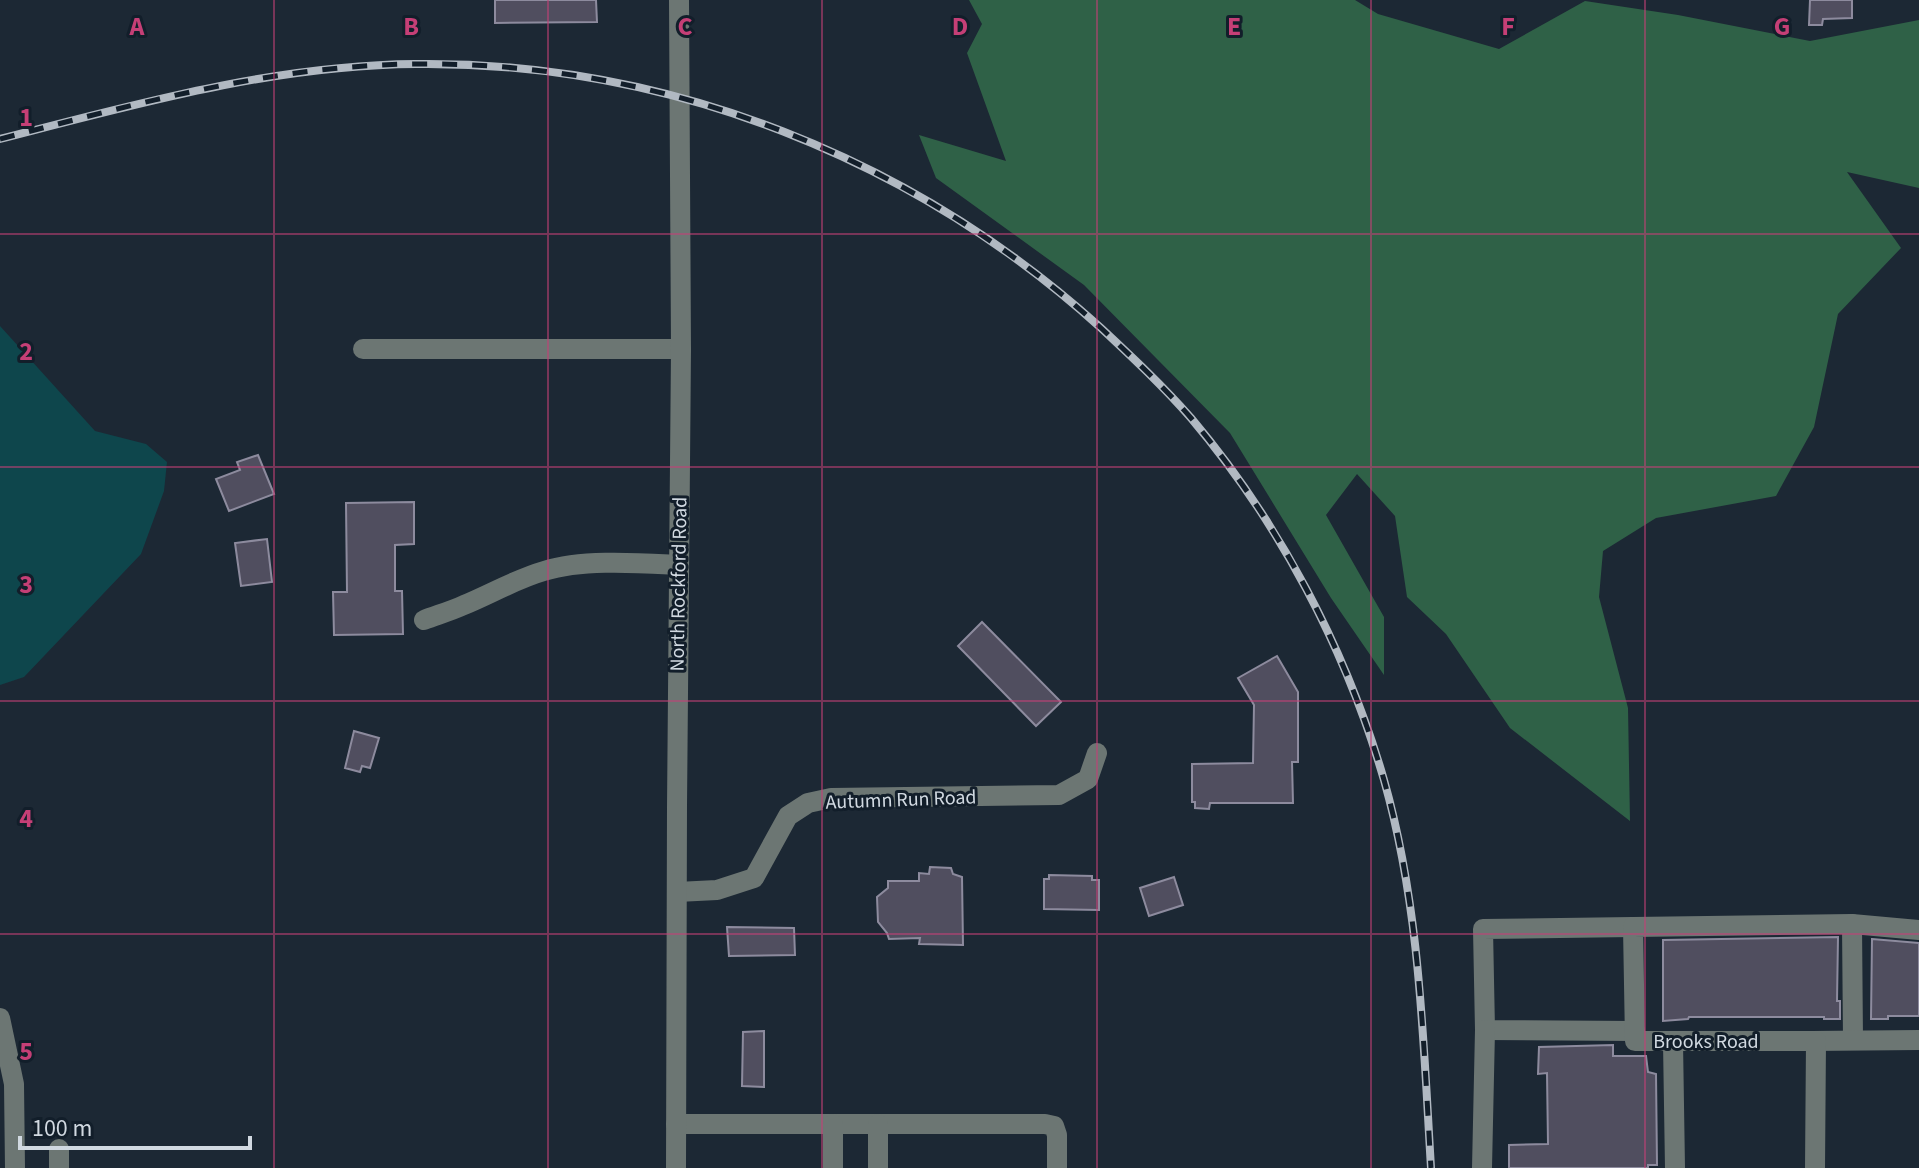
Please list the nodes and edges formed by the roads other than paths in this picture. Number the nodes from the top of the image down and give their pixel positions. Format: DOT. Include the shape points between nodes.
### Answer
graph roads {
  1 [pos="679,0"];
  2 [pos="363,349"];
  3 [pos="681,349"];
  4 [pos="679,565"];
  5 [pos="424,620"];
  6 [pos="1097,753"];
  7 [pos="677,892"];
  8 [pos="1852,924"];
  9 [pos="1633,927"];
  10 [pos="1919,930"];
  11 [pos="0,1018"];
  12 [pos="1485,1030"];
  13 [pos="1635,1031"];
  14 [pos="1853,1040"];
  15 [pos="1919,1040"];
  16 [pos="1814,1041"];
  17 [pos="1673,1042"];
  18 [pos="676,1124"];
  19 [pos="833,1124"];
  20 [pos="878,1124"];
  21 [pos="15,1168"];
  22 [pos="676,1168"];
  23 [pos="833,1168"];
  24 [pos="878,1168"];
  25 [pos="1057,1168"];
  26 [pos="1482,1168"];
  27 [pos="1675,1168"];
  28 [pos="1815,1168"];
  1 -- 3 [label="street, North Rockford Road"];
  2 -- 3 [label="street"];
  3 -- 4 [label="street, North Rockford Road"];
  4 -- 5 [label="street" via="594,563 547,569"];
  4 -- 7 [label="street, North Rockford Road"];
  6 -- 7 [label="street, Autumn Run Road" via="1088,779 1059,795 831,798 808,803 788,816 754,878 717,890"];
  7 -- 18 [label="street, North Rockford Road"];
  8 -- 9 [label="street"];
  8 -- 10 [label="street"];
  8 -- 14 [label="street"];
  9 -- 12 [label="street" via="1483,929"];
  9 -- 13 [label="street, Brooks Road"];
  11 -- 21 [label="street" via="14,1084"];
  12 -- 13 [label="street"];
  12 -- 26 [label="street"];
  13 -- 17 [label="street, Brooks Road" via="1635,1041"];
  14 -- 15 [label="street, Brooks Road"];
  14 -- 16 [label="street, Brooks Road"];
  16 -- 17 [label="street, Brooks Road"];
  16 -- 28 [label="street"];
  17 -- 27 [label="street"];
  18 -- 19 [label="street"];
  18 -- 22 [label="street, North Rockford Road"];
  19 -- 20 [label="street"];
  19 -- 23 [label="street"];
  20 -- 24 [label="street"];
  20 -- 25 [label="street" via="1054,1126"];
}
